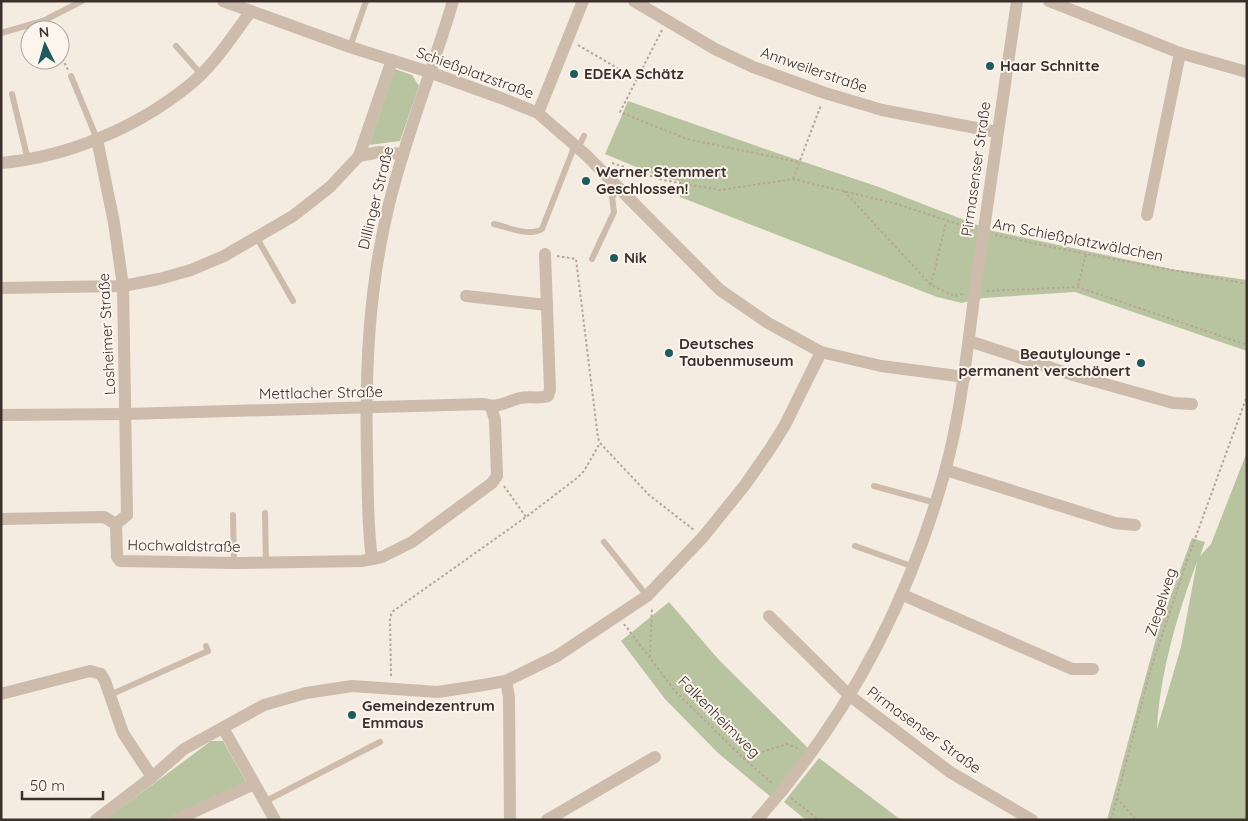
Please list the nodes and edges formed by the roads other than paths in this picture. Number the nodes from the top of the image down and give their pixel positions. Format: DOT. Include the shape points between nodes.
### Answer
graph roads {
  1 [pos="82,1"];
  2 [pos="223,1"];
  3 [pos="366,1"];
  4 [pos="453,1"];
  5 [pos="583,1"];
  6 [pos="634,1"];
  7 [pos="1017,1"];
  8 [pos="1049,1"];
  9 [pos="251,11"];
  10 [pos="1,33"];
  11 [pos="176,46"];
  12 [pos="350,47"];
  13 [pos="1180,53"];
  14 [pos="392,60"];
  15 [pos="429,72"];
  16 [pos="1247,72"];
  17 [pos="201,74"];
  18 [pos="71,76"];
  19 [pos="12,94"];
  20 [pos="538,113"];
  21 [pos="997,132"];
  22 [pos="97,139"];
  23 [pos="579,143"];
  24 [pos="403,154"];
  25 [pos="359,156"];
  26 [pos="28,160"];
  27 [pos="1,163"];
  28 [pos="620,189"];
  29 [pos="1147,215"];
  30 [pos="494,224"];
  31 [pos="257,238"];
  32 [pos="545,254"];
  33 [pos="592,258"];
  34 [pos="123,286"];
  35 [pos="1,288"];
  36 [pos="466,296"];
  37 [pos="293,301"];
  38 [pos="547,305"];
  39 [pos="969,341"];
  40 [pos="821,352"];
  41 [pos="965,377"];
  42 [pos="1192,404"];
  43 [pos="491,407"];
  44 [pos="366,409"];
  45 [pos="126,414"];
  46 [pos="1,415"];
  47 [pos="946,470"];
  48 [pos="874,486"];
  49 [pos="936,504"];
  50 [pos="265,513"];
  51 [pos="233,515"];
  52 [pos="1,519"];
  53 [pos="116,524"];
  54 [pos="1135,525"];
  55 [pos="604,542"];
  56 [pos="855,546"];
  57 [pos="372,559"];
  58 [pos="266,562"];
  59 [pos="234,563"];
  60 [pos="914,567"];
  61 [pos="650,594"];
  62 [pos="903,595"];
  63 [pos="769,616"];
  64 [pos="206,646"];
  65 [pos="1093,669"];
  66 [pos="506,681"];
  67 [pos="1,694"];
  68 [pos="110,695"];
  69 [pos="850,696"];
  70 [pos="223,728"];
  71 [pos="380,742"];
  72 [pos="655,757"];
  73 [pos="152,777"];
  74 [pos="254,784"];
  75 [pos="264,802"];
  76 [pos="96,820"];
  77 [pos="176,820"];
  78 [pos="275,820"];
  79 [pos="510,820"];
  80 [pos="547,820"];
  81 [pos="757,820"];
  82 [pos="1032,820"];
  1 -- 10 [label="lane" via="43,21"];
  2 -- 9 [label="street, Schießplatzstraße"];
  3 -- 12 [label="lane"];
  4 -- 15 [label="street, Dillinger Straße"];
  5 -- 20 [label="street"];
  6 -- 21 [label="street, Annweilerstraße" via="753,67 825,93 882,110"];
  7 -- 21 [label="street, Pirmasenser Straße"];
  8 -- 13 [label="street"];
  9 -- 12 [label="street, Schießplatzstraße"];
  9 -- 17 [label="street"];
  11 -- 17 [label="lane"];
  12 -- 14 [label="street, Schießplatzstraße"];
  13 -- 16 [label="street"];
  13 -- 29 [label="street"];
  14 -- 15 [label="street, Schießplatzstraße"];
  14 -- 25 [label="street"];
  15 -- 20 [label="street, Schießplatzstraße"];
  15 -- 24 [label="street, Dillinger Straße"];
  17 -- 22 [label="street" via="150,113"];
  18 -- 22 [label="lane"];
  19 -- 26 [label="lane"];
  20 -- 23 [label="street, Schießplatzstraße"];
  21 -- 39 [label="street, Pirmasenser Straße"];
  22 -- 26 [label="street"];
  22 -- 34 [label="street, Losheimer Straße"];
  23 -- 28 [label="street, Schießplatzstraße"];
  23 -- 30 [label="lane" via="542,229 530,232"];
  24 -- 25 [label="street" via="379,152"];
  24 -- 44 [label="street, Dillinger Straße" via="377,261 367,355"];
  25 -- 31 [label="street" via="330,187 293,216"];
  26 -- 27 [label="street"];
  28 -- 33 [label="lane" via="612,197 614,212"];
  28 -- 40 [label="street, Schießplatzstraße" via="720,290 768,323"];
  31 -- 34 [label="street" via="191,270"];
  31 -- 37 [label="lane"];
  32 -- 38 [label="street, Mettlacher Straße"];
  34 -- 35 [label="street"];
  34 -- 45 [label="street, Losheimer Straße"];
  36 -- 38 [label="street"];
  38 -- 43 [label="street, Mettlacher Straße" via="548,396 522,398"];
  39 -- 41 [label="street, Pirmasenser Straße"];
  39 -- 42 [label="street" via="1082,378 1172,403"];
  40 -- 41 [label="street, Schießplatzstraße" via="881,366"];
  40 -- 61 [label="street" via="770,449 704,537"];
  41 -- 47 [label="street, Pirmasenser Straße"];
  43 -- 44 [label="street, Mettlacher Straße" via="484,404"];
  43 -- 57 [label="street, Hochwaldstraße" via="495,420 497,476 492,483 412,542"];
  44 -- 45 [label="street, Mettlacher Straße"];
  44 -- 57 [label="street" via="368,532"];
  45 -- 46 [label="street, Mettlacher Straße"];
  45 -- 53 [label="street, Losheimer Straße" via="127,515"];
  47 -- 49 [label="street, Pirmasenser Straße"];
  47 -- 54 [label="street" via="1115,524"];
  48 -- 49 [label="lane"];
  49 -- 60 [label="street, Pirmasenser Straße"];
  50 -- 58 [label="lane"];
  51 -- 59 [label="lane"];
  52 -- 53 [label="street, Hochwaldstraße" via="104,518"];
  53 -- 59 [label="street, Hochwaldstraße" via="117,557 120,561"];
  55 -- 61 [label="lane"];
  56 -- 60 [label="lane"];
  57 -- 58 [label="street, Hochwaldstraße"];
  58 -- 59 [label="street, Hochwaldstraße"];
  60 -- 62 [label="street, Pirmasenser Straße"];
  61 -- 66 [label="street" via="557,656"];
  62 -- 65 [label="street" via="1072,669"];
  62 -- 69 [label="street, Pirmasenser Straße"];
  63 -- 69 [label="street, Pirmasenser Straße"];
  64 -- 68 [label="lane" via="208,652"];
  66 -- 70 [label="street" via="438,692 352,686 306,693 264,706"];
  66 -- 79 [label="street" via="509,697"];
  67 -- 68 [label="street" via="90,672 100,674"];
  68 -- 73 [label="street" via="123,733"];
  69 -- 81 [label="street, Pirmasenser Straße" via="811,754"];
  69 -- 82 [label="street, Pirmasenser Straße" via="950,772"];
  70 -- 73 [label="street" via="184,749"];
  70 -- 74 [label="street"];
  71 -- 75 [label="lane"];
  72 -- 80 [label="street"];
  73 -- 76 [label="street"];
  74 -- 75 [label="street"];
  74 -- 77 [label="street"];
  75 -- 78 [label="street"];
}
